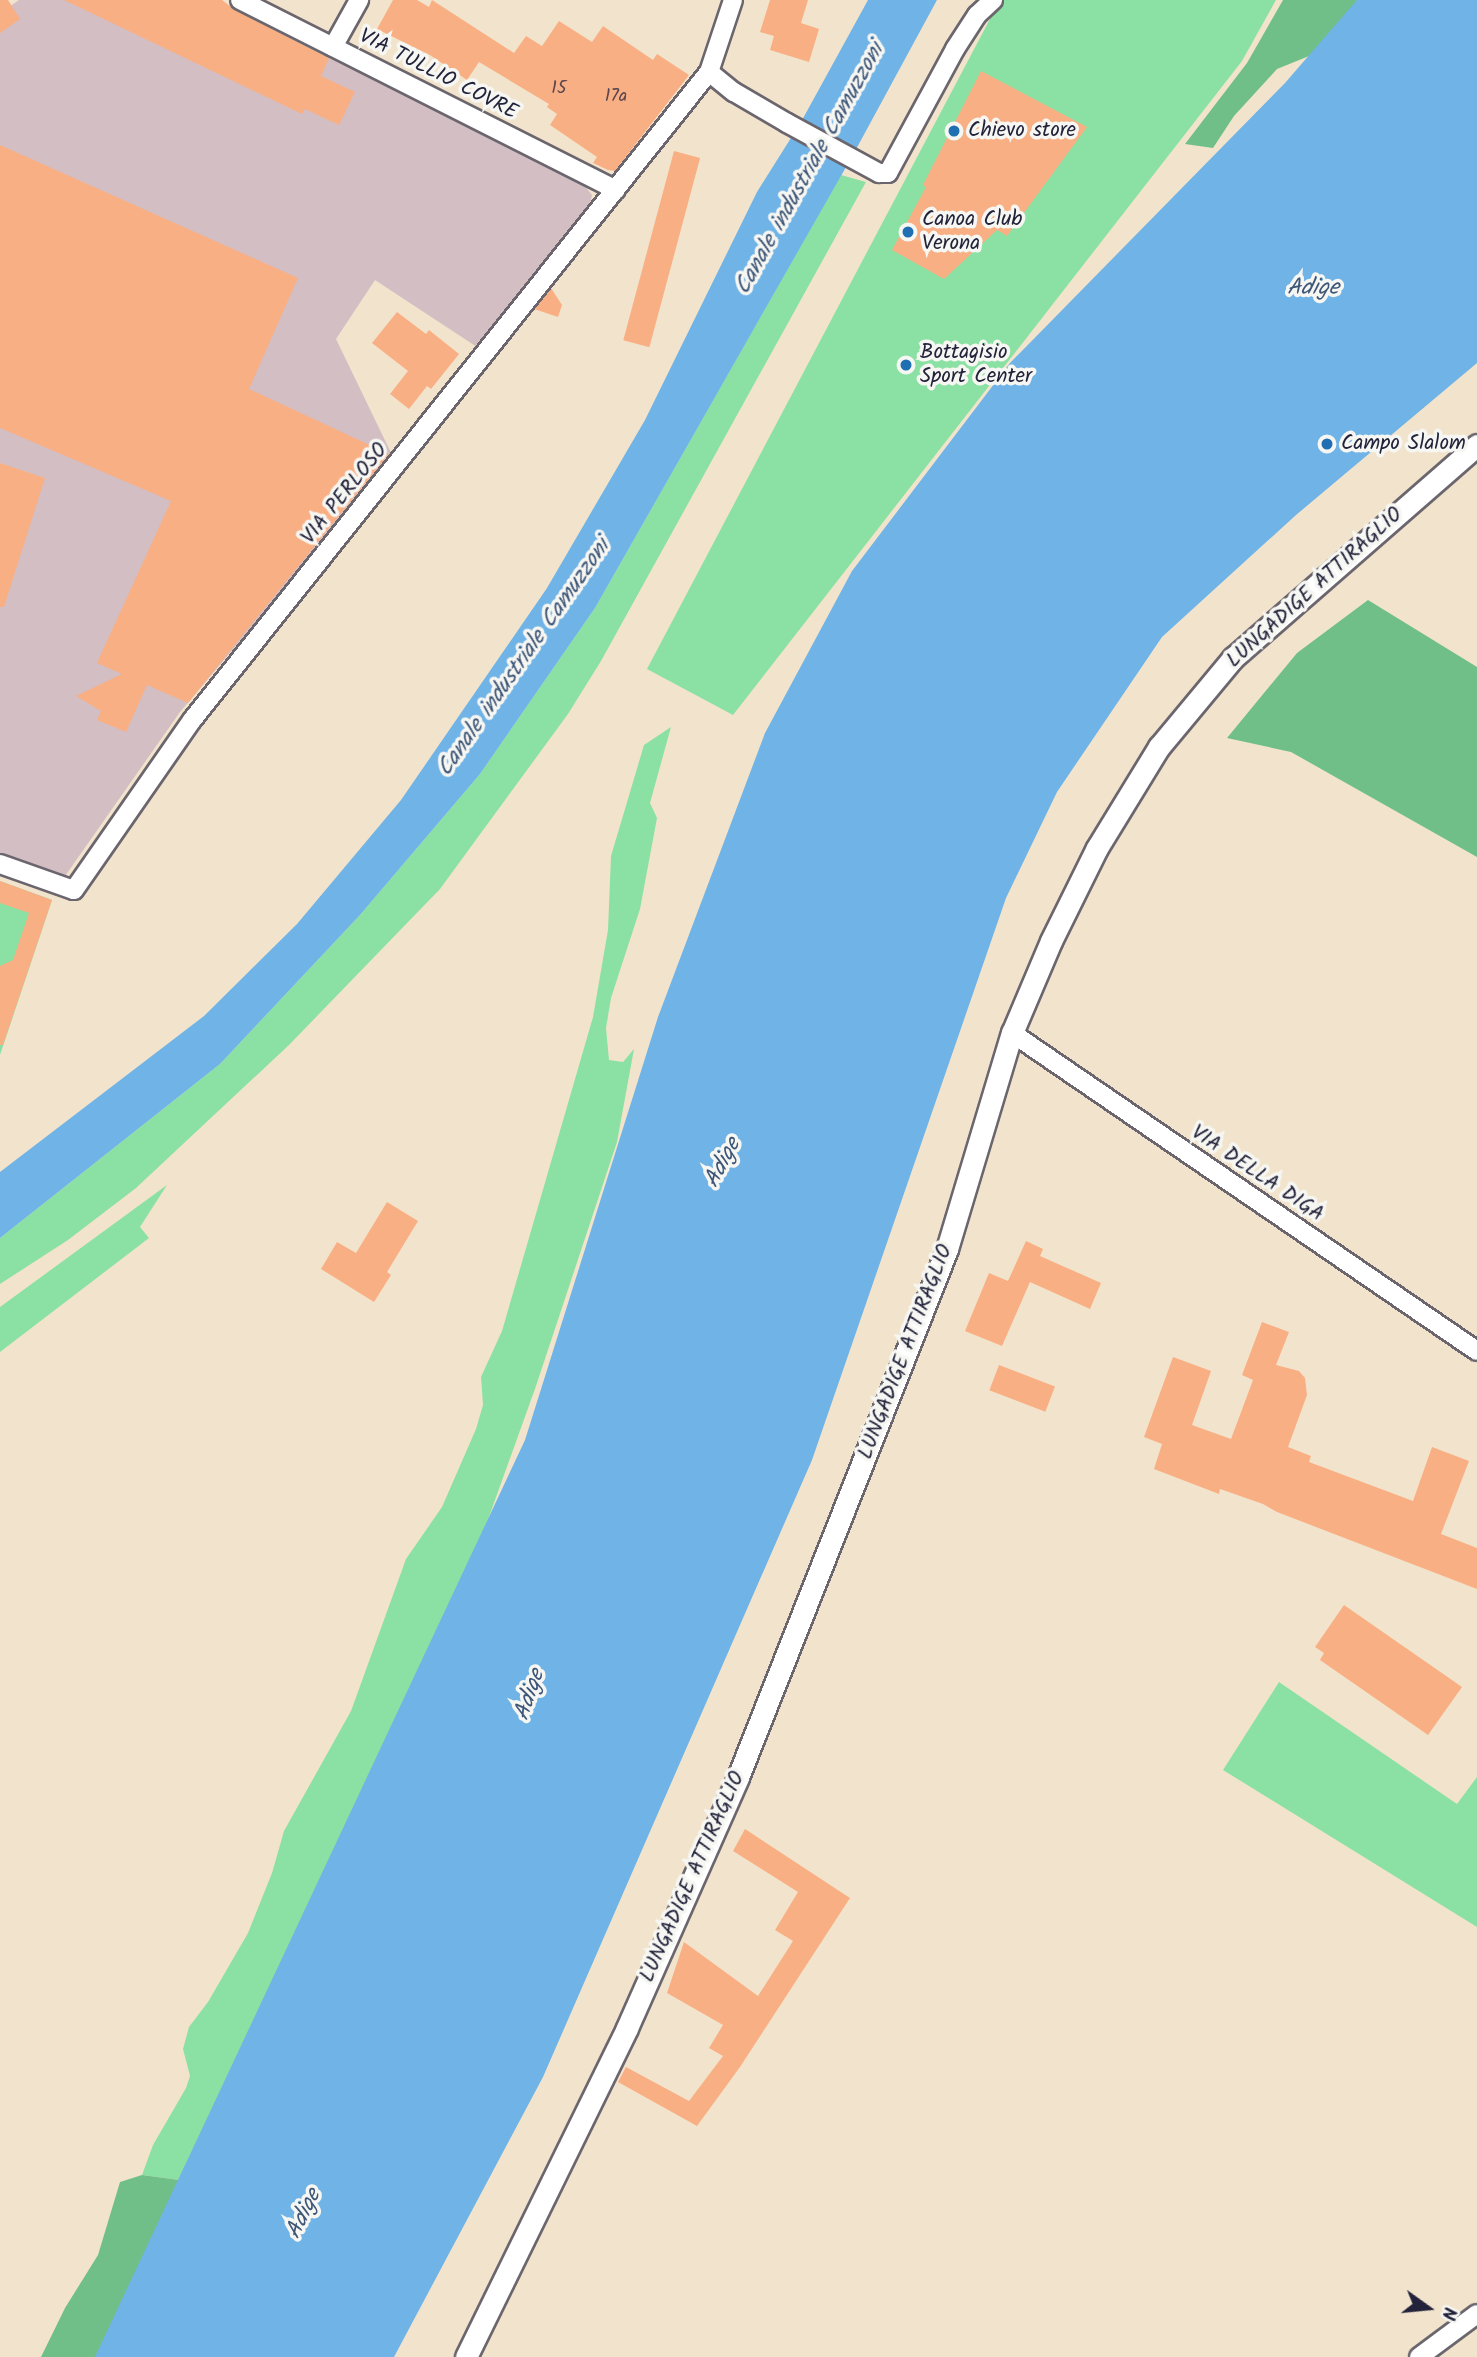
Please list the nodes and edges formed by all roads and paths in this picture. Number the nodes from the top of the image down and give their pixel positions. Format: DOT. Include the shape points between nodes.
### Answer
graph roads {
  1 [pos="240,0"];
  2 [pos="359,0"];
  3 [pos="733,0"];
  4 [pos="993,0"];
  5 [pos="333,47"];
  6 [pos="709,72"];
  7 [pos="616,190"];
  8 [pos="1477,445"];
  9 [pos="0,864"];
  10 [pos="1012,1033"];
  11 [pos="1477,1351"];
  12 [pos="1477,2314"];
  13 [pos="466,2357"];
  14 [pos="1419,2357"];
  1 -- 5 [label="street, VIA TULLIO COVRE"];
  2 -- 5 [label="street"];
  3 -- 6 [label="street, VIA PERLOSO"];
  4 -- 6 [label="street" via="955,49 888,173 879,173 787,123"];
  5 -- 7 [label="street, VIA TULLIO COVRE"];
  6 -- 7 [label="street, VIA PERLOSO"];
  7 -- 9 [label="street, VIA PERLOSO" via="193,719 74,890"];
  8 -- 10 [label="street, LUNGADIGE ATTIRAGLIO" via="1233,658 1159,747 1097,848"];
  10 -- 11 [label="street, VIA DELLA DIGA"];
  10 -- 13 [label="street, LUNGADIGE ATTIRAGLIO" via="947,1249 738,1777 627,2028"];
  12 -- 14 [label="street"];
}
